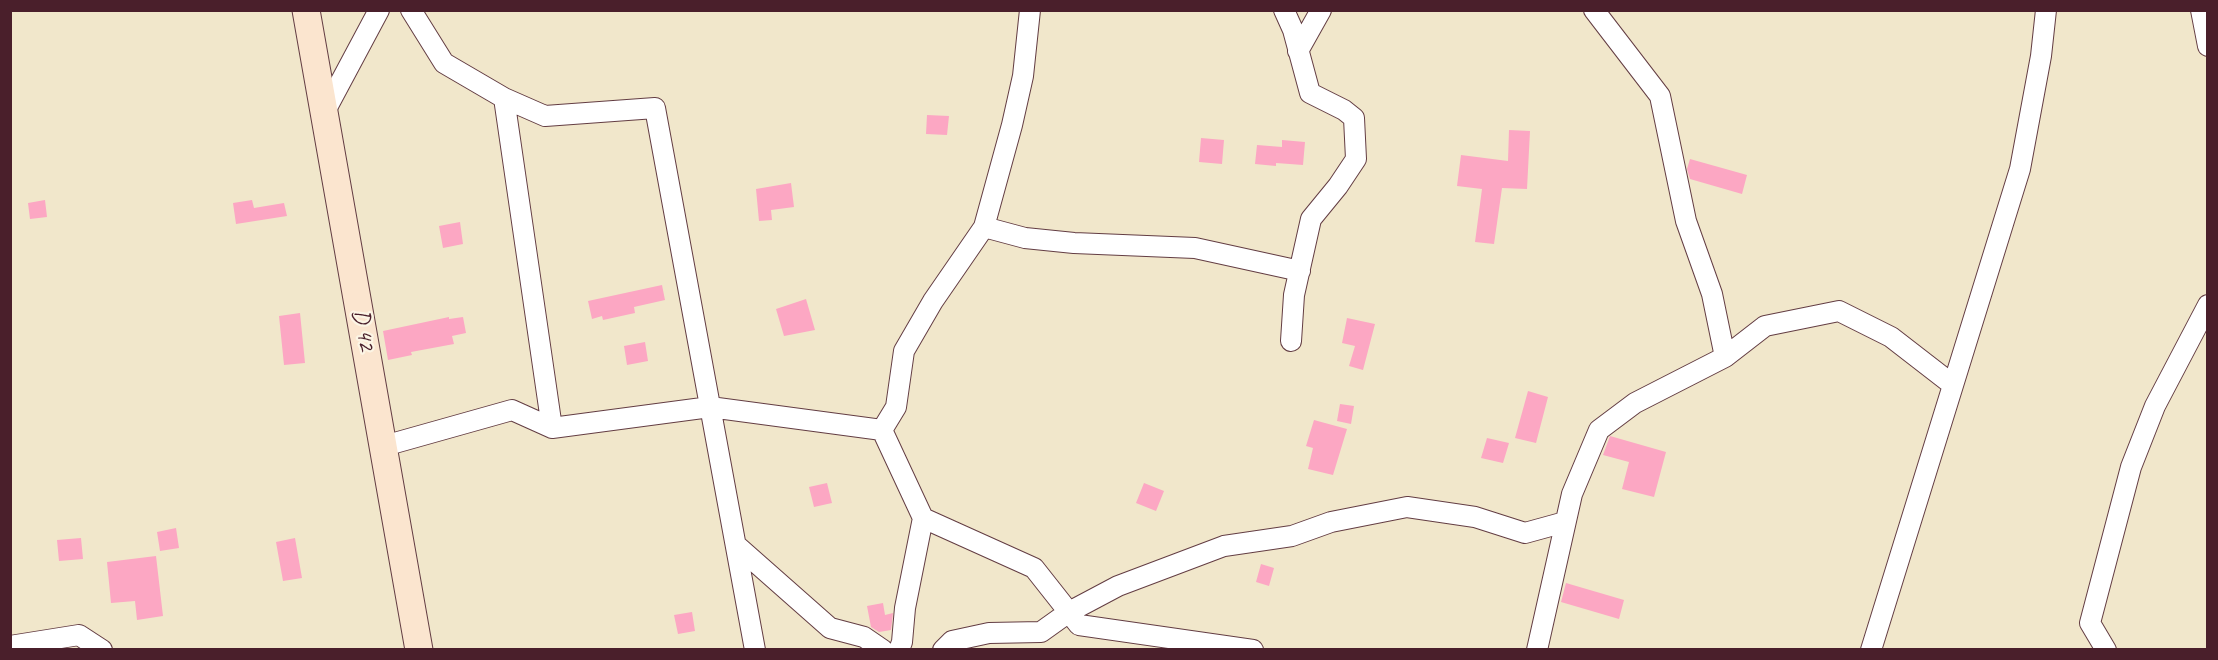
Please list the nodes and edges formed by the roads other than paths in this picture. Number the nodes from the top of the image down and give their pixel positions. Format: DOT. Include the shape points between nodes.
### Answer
graph roads {
  1 [pos="306,10"];
  2 [pos="380,10"];
  3 [pos="411,10"];
  4 [pos="1030,10"];
  5 [pos="1284,10"];
  6 [pos="1321,10"];
  7 [pos="1594,10"];
  8 [pos="2046,10"];
  9 [pos="2200,10"];
  10 [pos="2208,46"];
  11 [pos="1298,51"];
  12 [pos="504,98"];
  13 [pos="324,113"];
  14 [pos="984,227"];
  15 [pos="1299,271"];
  16 [pos="2208,305"];
  17 [pos="1291,341"];
  18 [pos="1725,357"];
  19 [pos="1953,386"];
  20 [pos="710,407"];
  21 [pos="552,428"];
  22 [pos="882,430"];
  23 [pos="384,446"];
  24 [pos="923,518"];
  25 [pos="1565,522"];
  26 [pos="736,545"];
  27 [pos="1069,612"];
  28 [pos="10,646"];
  29 [pos="102,650"];
  30 [pos="419,650"];
  31 [pos="755,650"];
  32 [pos="882,650"];
  33 [pos="899,650"];
  34 [pos="943,650"];
  35 [pos="1253,650"];
  36 [pos="1537,650"];
  37 [pos="1871,650"];
  38 [pos="2106,650"];
  1 -- 13 [label="street, D 42 / D 42"];
  2 -- 13 [label="street"];
  3 -- 12 [label="street" via="444,63"];
  4 -- 14 [label="street" via="1023,76"];
  5 -- 11 [label="street"];
  6 -- 11 [label="street"];
  7 -- 18 [label="street" via="1660,96 1686,221 1712,294"];
  8 -- 19 [label="street" via="2042,56 2020,169"];
  9 -- 10 [label="street"];
  11 -- 15 [label="street" via="1310,93 1354,118 1356,159 1311,219"];
  12 -- 20 [label="street" via="545,116 655,108"];
  12 -- 21 [label="street"];
  13 -- 23 [label="street, D 42 / D 42"];
  14 -- 15 [label="street" via="1025,238 1074,243 1195,248"];
  14 -- 22 [label="street" via="904,351 896,407"];
  15 -- 17 [label="street"];
  16 -- 38 [label="street" via="2155,406 2131,468 2090,623"];
  18 -- 19 [label="street" via="1765,326 1839,311 1891,337"];
  18 -- 25 [label="street" via="1635,403 1599,430 1572,494"];
  19 -- 37 [label="street"];
  20 -- 21 [label="street"];
  20 -- 22 [label="street"];
  20 -- 26 [label="street"];
  21 -- 23 [label="street" via="512,410"];
  22 -- 24 [label="street"];
  23 -- 30 [label="street, D 42 / D 42"];
  24 -- 27 [label="street" via="1035,568"];
  24 -- 33 [label="street"];
  25 -- 27 [label="street" via="1525,533 1475,517 1407,507 1331,522 1292,536 1224,546 1118,586"];
  25 -- 36 [label="street"];
  26 -- 31 [label="street"];
  26 -- 32 [label="street" via="830,628 864,637"];
  27 -- 34 [label="street" via="1041,632 989,633 952,641"];
  27 -- 35 [label="street" via="1079,625"];
  28 -- 29 [label="street" via="79,635"];
}
